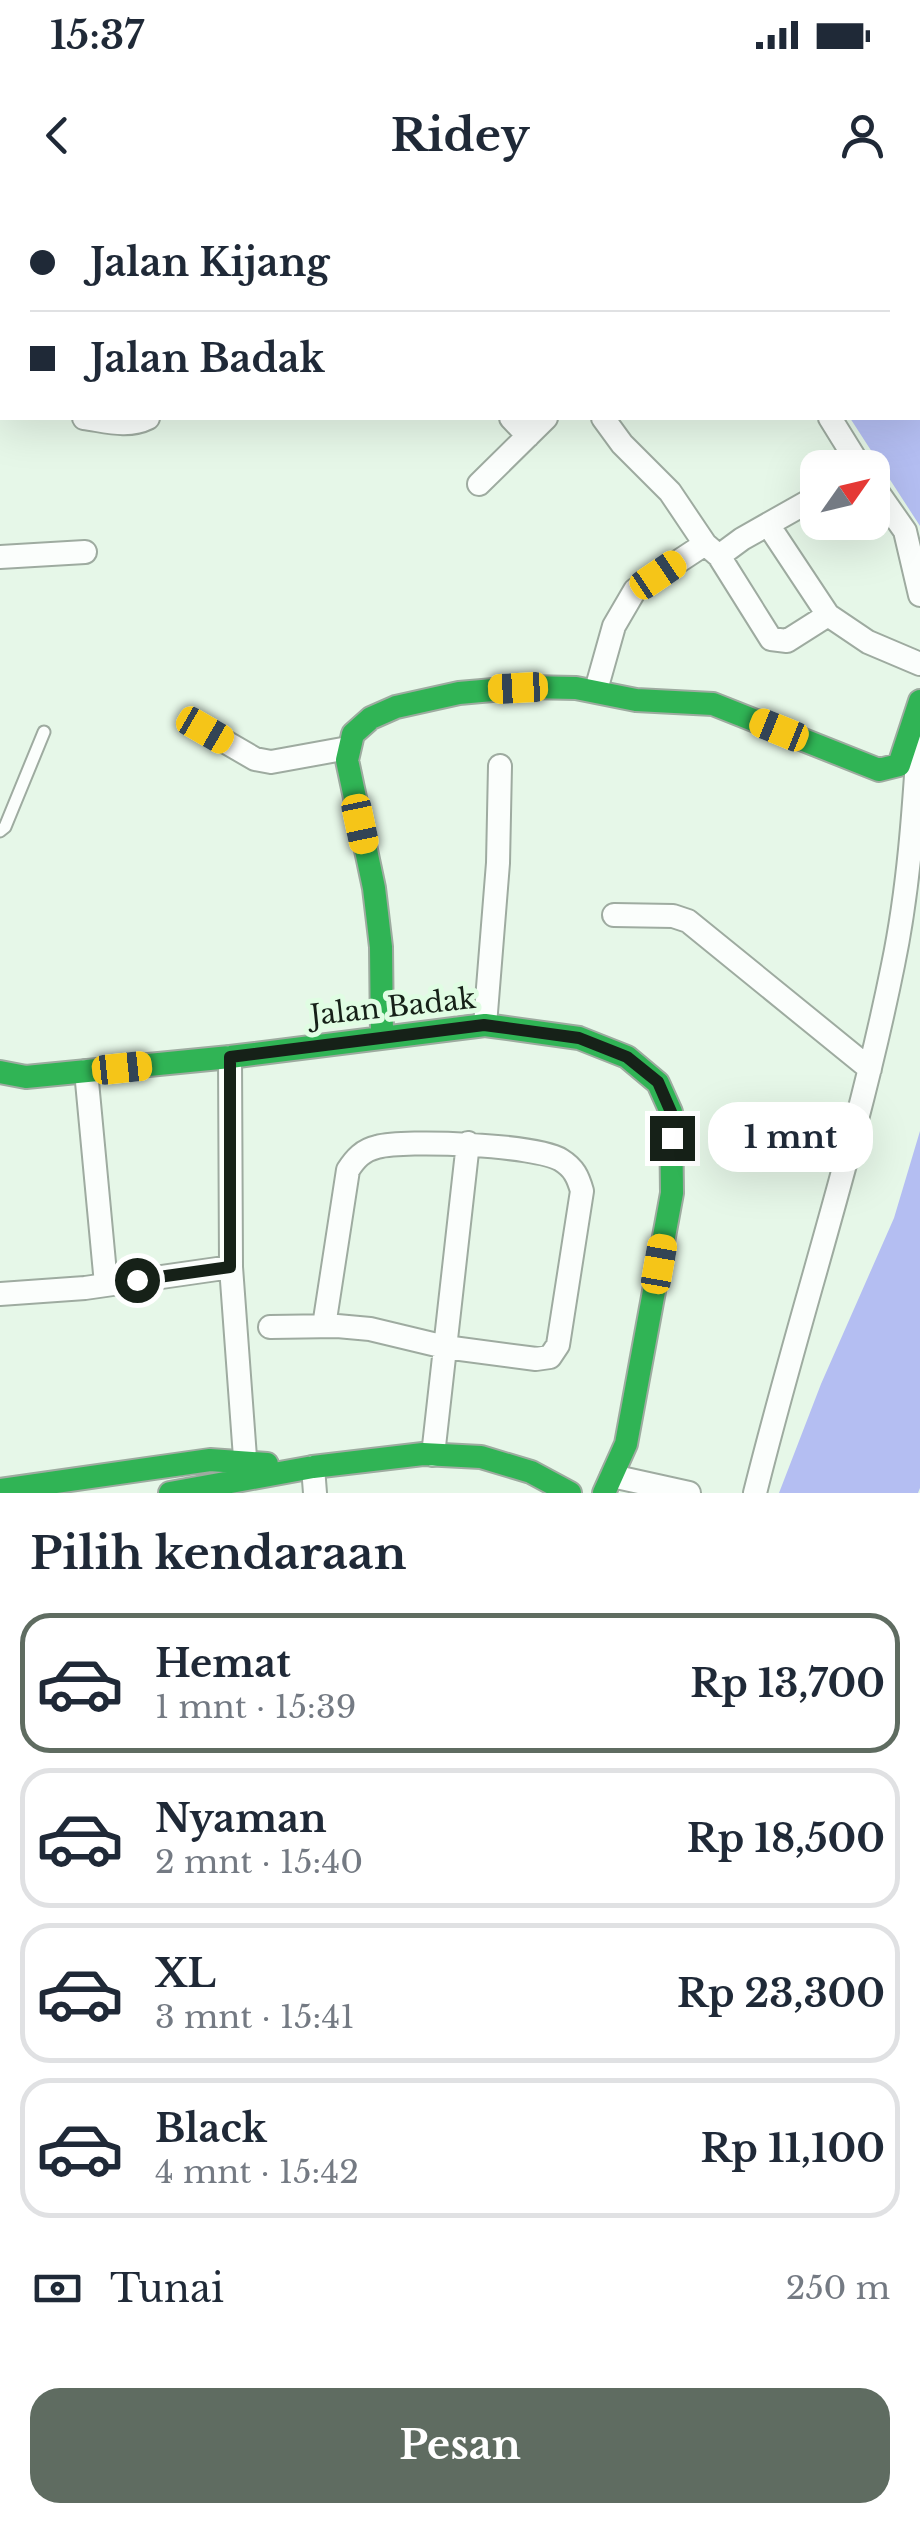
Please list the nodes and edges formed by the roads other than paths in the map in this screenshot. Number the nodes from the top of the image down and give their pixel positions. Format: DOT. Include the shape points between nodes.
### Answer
graph roads {
  1 [pos="96,420"];
  2 [pos="144,420"];
  3 [pos="513,420"];
  4 [pos="544,420"];
  5 [pos="604,420"];
  6 [pos="831,420"];
  7 [pos="528,436"];
  8 [pos="850,450"];
  9 [pos="478,484"];
  10 [pos="800,507"];
  11 [pos="890,510"];
  12 [pos="768,526"];
  13 [pos="712,550"];
  14 [pos="85,552"];
  15 [pos="0,556"];
  16 [pos="920,596"];
  17 [pos="828,615"];
  18 [pos="920,664"];
  19 [pos="596,690"];
  20 [pos="920,701"];
  21 [pos="920,718"];
  22 [pos="205,730"];
  23 [pos="44,732"];
  24 [pos="348,748"];
  25 [pos="500,766"];
  26 [pos="0,831"];
  27 [pos="614,916"];
  28 [pos="484,1025"];
  29 [pos="382,1038"];
  30 [pos="230,1057"];
  31 [pos="870,1069"];
  32 [pos="86,1071"];
  33 [pos="0,1072"];
  34 [pos="468,1143"];
  35 [pos="230,1267"];
  36 [pos="106,1284"];
  37 [pos="0,1294"];
  38 [pos="324,1326"];
  39 [pos="270,1327"];
  40 [pos="445,1347"];
  41 [pos="433,1455"];
  42 [pos="313,1467"];
  43 [pos="141,1470"];
  44 [pos="246,1471"];
  45 [pos="608,1484"];
  46 [pos="0,1490"];
  47 [pos="149,1493"];
  48 [pos="170,1493"];
  49 [pos="315,1493"];
  50 [pos="570,1493"];
  51 [pos="689,1493"];
  52 [pos="755,1493"];
  1 -- 2 [label="street"];
  3 -- 7 [label="street"];
  4 -- 7 [label="street"];
  5 -- 13 [label="street"];
  6 -- 8 [label="street"];
  7 -- 9 [label="street"];
  10 -- 12 [label="street"];
  11 -- 16 [label="street" via="904,531"];
  12 -- 13 [label="street"];
  12 -- 17 [label="street"];
  13 -- 17 [label="street" via="770,638 787,641"];
  13 -- 19 [label="street" via="634,590 614,626"];
  14 -- 15 [label="street"];
  17 -- 18 [label="street" via="868,642"];
  19 -- 20 [label="street" via="712,704 879,770 899,765"];
  19 -- 24 [label="street" via="495,689 412,702 357,728"];
  21 -- 31 [label="street" via="912,842"];
  22 -- 24 [label="street" via="270,762"];
  23 -- 26 [label="lane"];
  24 -- 29 [label="street" via="374,888"];
  25 -- 28 [label="street"];
  27 -- 31 [label="street" via="688,921"];
  28 -- 29 [label="street, Jalan Badak"];
  28 -- 45 [label="street, Jalan Badak" via="579,1038 627,1057 658,1082 671,1112 672,1192 626,1444"];
  29 -- 30 [label="street, Jalan Badak"];
  30 -- 32 [label="street, Jalan Badak"];
  30 -- 35 [label="street"];
  31 -- 52 [label="street"];
  32 -- 33 [label="street, Jalan Badak" via="26,1077"];
  32 -- 36 [label="street"];
  34 -- 38 [label="street" via="376,1146 355,1158"];
  34 -- 40 [label="street"];
  34 -- 40 [label="street" via="557,1157 578,1175 582,1191 558,1345 550,1357"];
  35 -- 36 [label="street"];
  35 -- 44 [label="street"];
  36 -- 37 [label="street"];
  38 -- 39 [label="street"];
  38 -- 40 [label="street"];
  40 -- 41 [label="street"];
  41 -- 42 [label="street"];
  41 -- 50 [label="street" via="481,1458 531,1472"];
  42 -- 44 [label="street"];
  42 -- 49 [label="street"];
  43 -- 44 [label="street" via="210,1460"];
  43 -- 46 [label="street"];
  43 -- 47 [label="street"];
  44 -- 48 [label="street"];
  45 -- 51 [label="street"];
}
